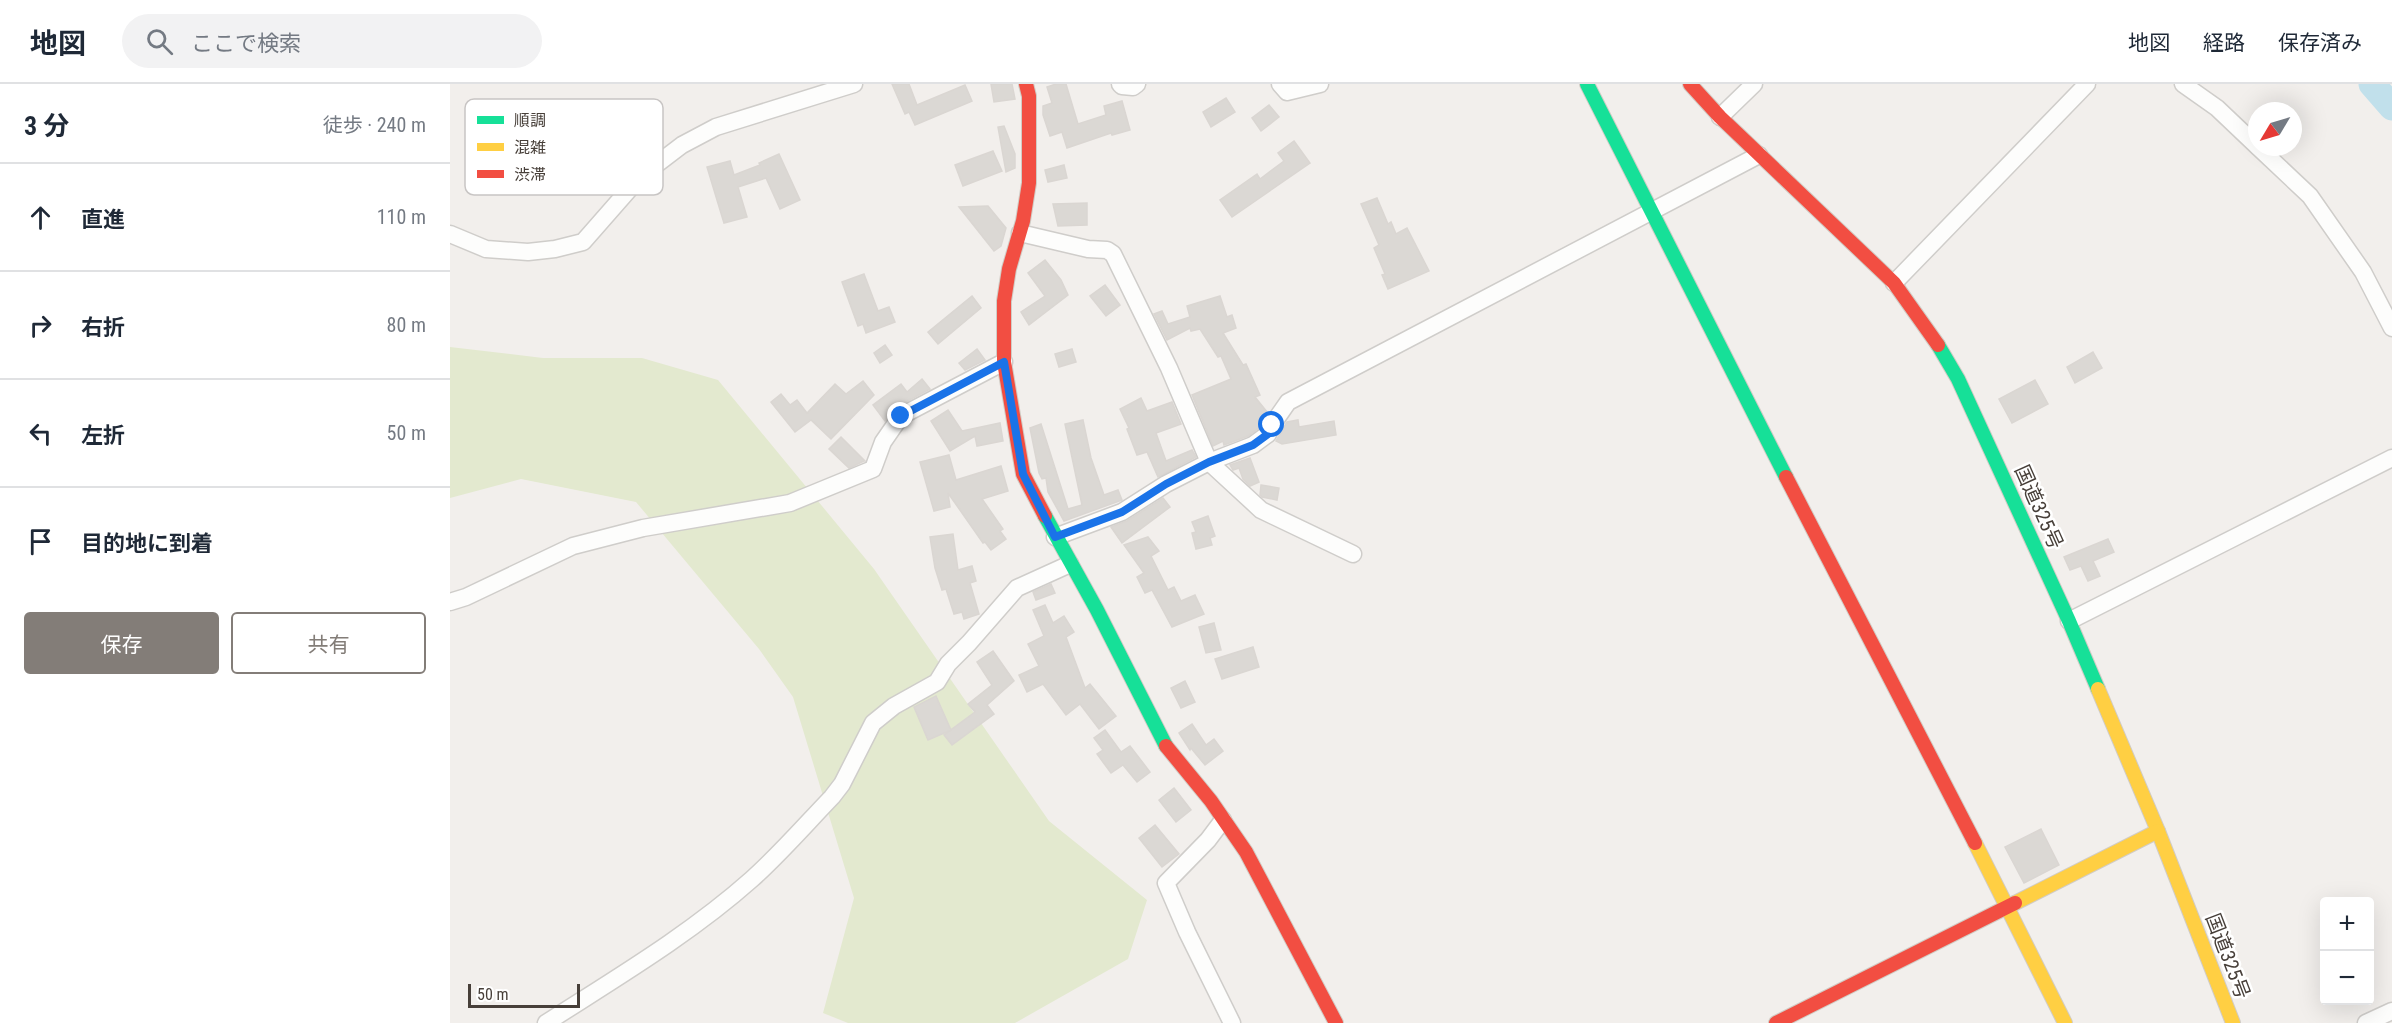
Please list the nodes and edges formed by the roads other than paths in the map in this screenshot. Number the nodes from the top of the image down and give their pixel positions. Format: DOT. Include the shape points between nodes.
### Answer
graph roads {
  1 [pos="854,84"];
  2 [pos="1120,84"];
  3 [pos="1137,84"];
  4 [pos="1280,84"];
  5 [pos="1320,84"];
  6 [pos="1587,84"];
  7 [pos="1690,84"];
  8 [pos="1754,84"];
  9 [pos="2086,84"];
  10 [pos="2183,84"];
  11 [pos="1031,86"];
  12 [pos="1720,117"];
  13 [pos="2248,137"];
  14 [pos="1759,155"];
  15 [pos="2268,156"];
  16 [pos="663,159"];
  17 [pos="624,195"];
  18 [pos="1653,211"];
  19 [pos="1020,233"];
  20 [pos="450,234"];
  21 [pos="1894,284"];
  22 [pos="2392,328"];
  23 [pos="1004,362"];
  24 [pos="2392,458"];
  25 [pos="1209,462"];
  26 [pos="1055,537"];
  27 [pos="1353,554"];
  28 [pos="1070,564"];
  29 [pos="450,602"];
  30 [pos="2069,621"];
  31 [pos="1223,820"];
  32 [pos="2158,831"];
  33 [pos="2007,905"];
  34 [pos="2392,1011"];
  35 [pos="546,1023"];
  36 [pos="1232,1023"];
  37 [pos="1336,1023"];
  38 [pos="1776,1023"];
  39 [pos="2065,1023"];
  40 [pos="2233,1023"];
  41 [pos="2366,1023"];
  1 -- 16 [label="street" via="716,127"];
  2 -- 3 [label="street"];
  4 -- 5 [label="street" via="1287,92"];
  6 -- 18 [label="main road"];
  7 -- 12 [label="main road, 国道325号"];
  8 -- 12 [label="street"];
  9 -- 21 [label="street"];
  10 -- 13 [label="street"];
  11 -- 19 [label="main road" via="1029,183"];
  12 -- 14 [label="main road, 国道325号"];
  14 -- 18 [label="street"];
  14 -- 21 [label="main road, 国道325号"];
  15 -- 22 [label="street" via="2310,196 2363,272"];
  17 -- 20 [label="street" via="583,242 555,249 486,249"];
  18 -- 25 [label="street" via="1288,402 1268,434 1253,445"];
  18 -- 33 [label="main road" via="1731,371"];
  19 -- 23 [label="main road" via="1004,301"];
  19 -- 25 [label="street" via="1113,254 1173,376"];
  21 -- 30 [label="main road, 国道325号" via="1930,331 1958,379"];
  23 -- 26 [label="main road" via="1023,474"];
  23 -- 29 [label="street" via="901,416 873,469 790,503 643,528 573,546"];
  24 -- 30 [label="street"];
  25 -- 26 [label="street" via="1122,512"];
  25 -- 27 [label="street" via="1261,510"];
  26 -- 28 [label="main road"];
  28 -- 31 [label="main road" via="1168,751"];
  28 -- 35 [label="street" via="1017,588 948,664 937,682 873,723 832,797 753,878 652,955"];
  30 -- 32 [label="main road, 国道325号"];
  31 -- 36 [label="street" via="1166,883"];
  31 -- 37 [label="main road" via="1246,852"];
  32 -- 33 [label="main road"];
  32 -- 40 [label="main road, 国道325号"];
  33 -- 38 [label="main road"];
  33 -- 39 [label="main road"];
  34 -- 41 [label="street"];
}
